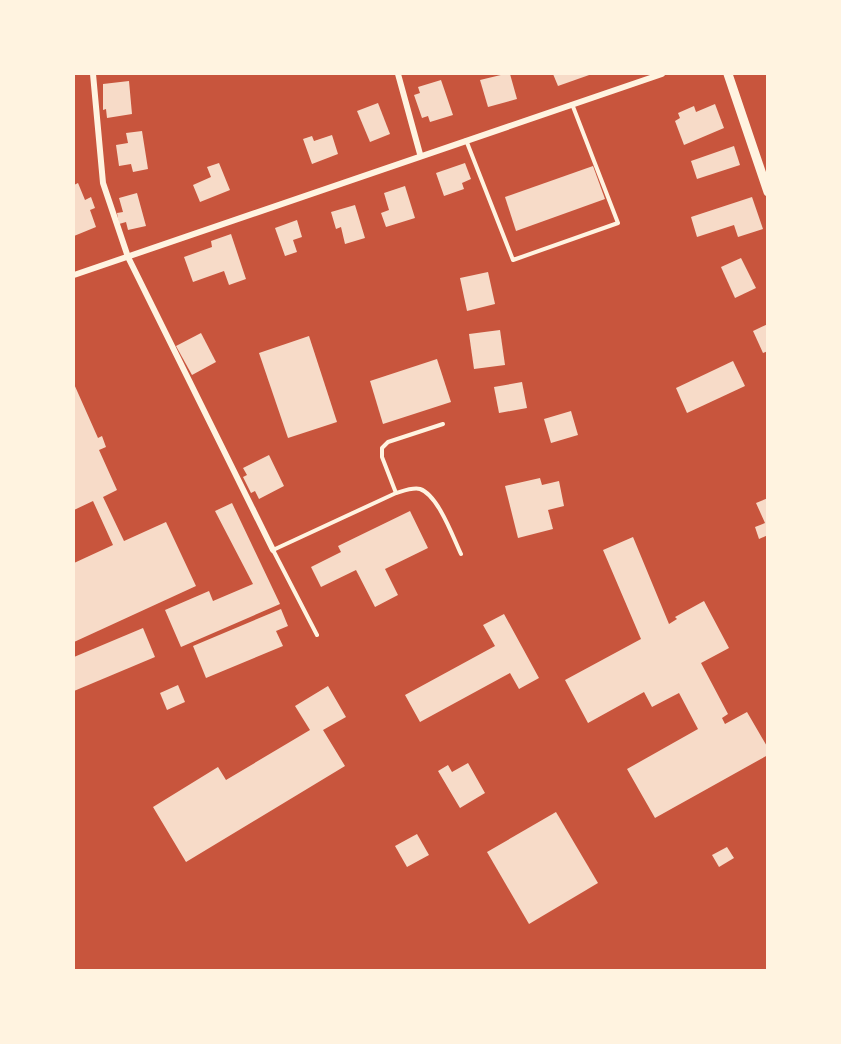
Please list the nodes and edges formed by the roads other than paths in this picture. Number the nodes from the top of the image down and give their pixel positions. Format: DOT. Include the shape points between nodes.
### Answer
graph roads {
  1 [pos="93,74"];
  2 [pos="398,74"];
  3 [pos="662,74"];
  4 [pos="728,74"];
  5 [pos="572,104"];
  6 [pos="466,139"];
  7 [pos="420,154"];
  8 [pos="768,192"];
  9 [pos="128,257"];
  10 [pos="74,275"];
  11 [pos="443,424"];
  12 [pos="396,493"];
  13 [pos="273,550"];
  14 [pos="461,554"];
  15 [pos="317,635"];
  1 -- 9 [label="street" via="103,183"];
  2 -- 7 [label="street"];
  3 -- 5 [label="street"];
  4 -- 8 [label="street"];
  5 -- 6 [label="street"];
  5 -- 6 [label="lane" via="618,223 513,260"];
  6 -- 7 [label="street"];
  7 -- 9 [label="street"];
  9 -- 10 [label="street"];
  9 -- 13 [label="street"];
  11 -- 12 [label="lane" via="388,442 382,448"];
  12 -- 13 [label="lane"];
  12 -- 14 [label="lane" via="417,488 427,493"];
  13 -- 15 [label="lane"];
}
